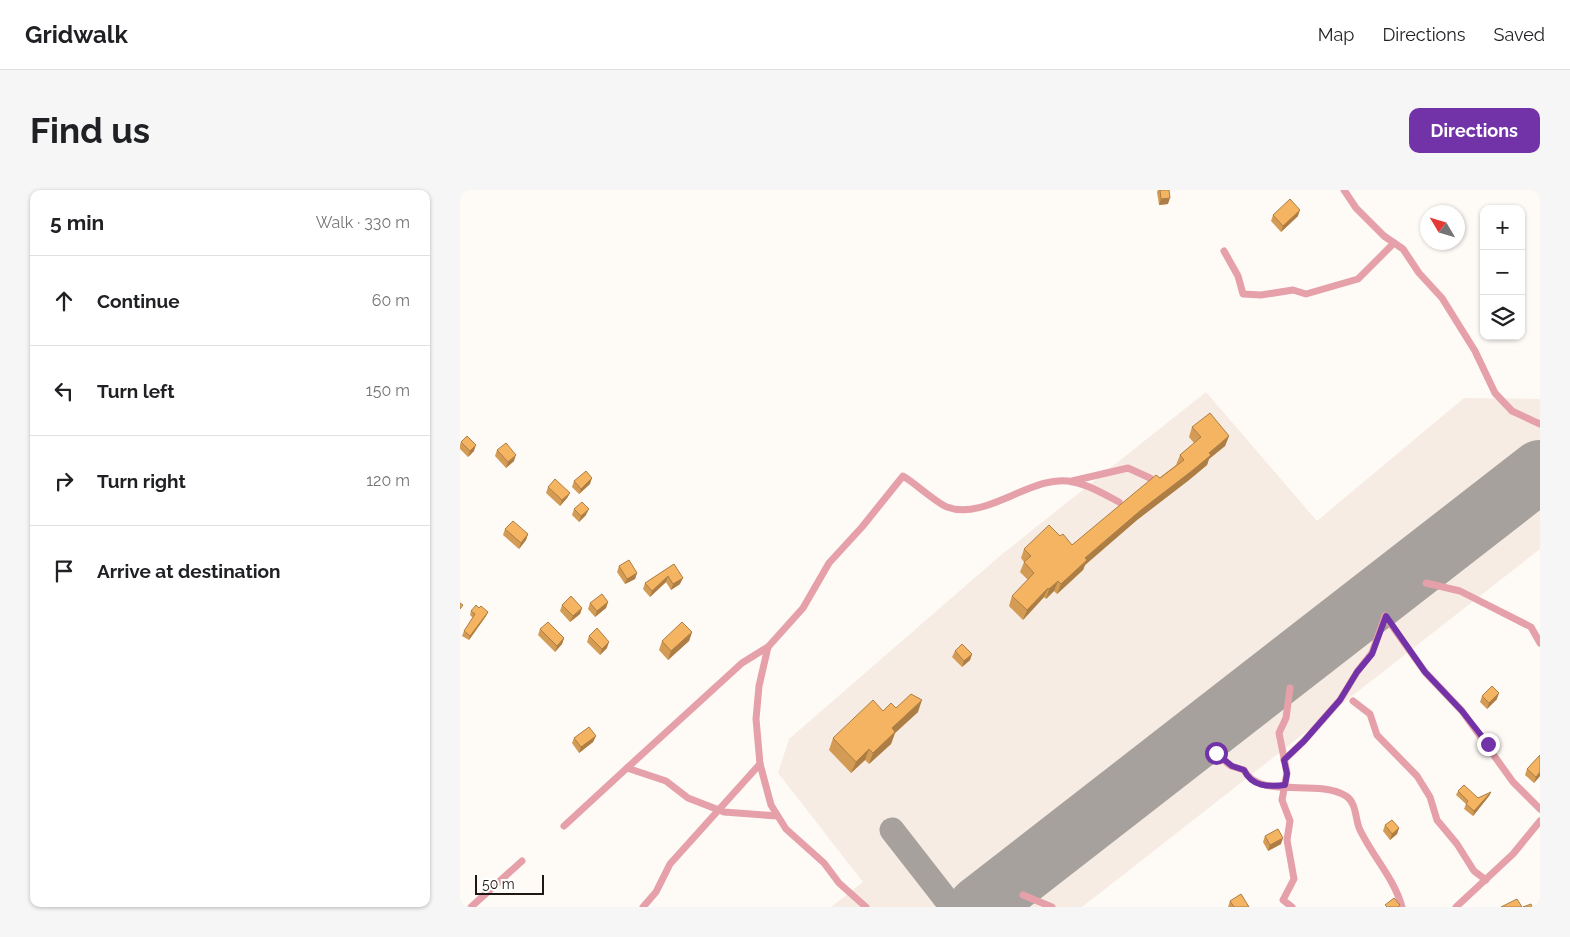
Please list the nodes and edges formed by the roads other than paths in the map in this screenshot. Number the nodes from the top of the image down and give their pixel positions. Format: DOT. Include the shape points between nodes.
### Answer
graph roads {
  1 [pos="1344,190"];
  2 [pos="1394,243"];
  3 [pos="1224,251"];
  4 [pos="1540,424"];
  5 [pos="1150,478"];
  6 [pos="1072,481"];
  7 [pos="1119,502"];
  8 [pos="1426,583"];
  9 [pos="1540,643"];
  10 [pos="768,647"];
  11 [pos="1290,688"];
  12 [pos="1353,701"];
  13 [pos="1210,749"];
  14 [pos="1284,760"];
  15 [pos="760,764"];
  16 [pos="627,768"];
  17 [pos="1285,785"];
  18 [pos="720,810"];
  19 [pos="1540,810"];
  20 [pos="777,816"];
  21 [pos="1540,821"];
  22 [pos="564,826"];
  23 [pos="522,860"];
  24 [pos="1486,880"];
  25 [pos="1024,895"];
  26 [pos="471,907"];
  27 [pos="643,907"];
  28 [pos="866,907"];
  29 [pos="1052,907"];
  30 [pos="1292,907"];
  31 [pos="1402,907"];
  32 [pos="1456,907"];
  1 -- 2 [label="street" via="1356,208"];
  2 -- 3 [label="street" via="1358,279 1306,294 1293,290 1243,294 1238,276"];
  2 -- 4 [label="street" via="1403,249 1442,298 1475,351 1495,393 1512,411"];
  5 -- 6 [label="street" via="1128,468"];
  6 -- 7 [label="street"];
  6 -- 10 [label="street" via="1045,482 1008,498 970,509 947,507 903,476 829,563 803,608"];
  8 -- 9 [label="street" via="1460,591 1531,627"];
  10 -- 15 [label="street" via="756,719"];
  10 -- 16 [label="street" via="742,663"];
  11 -- 14 [label="street" via="1286,718 1279,733"];
  12 -- 24 [label="street" via="1370,714 1377,735 1417,776 1430,798 1437,820 1474,871"];
  13 -- 17 [label="street" via="1232,766 1244,770 1255,782 1270,787"];
  14 -- 17 [label="street"];
  14 -- 19 [label="street" via="1340,700 1372,654 1386,616 1425,672 1462,711 1514,782"];
  15 -- 18 [label="street"];
  15 -- 20 [label="street"];
  16 -- 18 [label="street" via="666,781 688,798"];
  16 -- 22 [label="street"];
  17 -- 30 [label="street" via="1282,800 1290,821 1287,840 1294,879 1283,900"];
  17 -- 31 [label="street" via="1294,789 1313,787 1346,796 1355,808 1356,823 1397,890"];
  18 -- 20 [label="street"];
  18 -- 27 [label="street" via="670,864 656,892"];
  20 -- 28 [label="street" via="786,829"];
  21 -- 24 [label="street"];
  23 -- 26 [label="street"];
  24 -- 32 [label="street"];
  25 -- 29 [label="street"];
}
